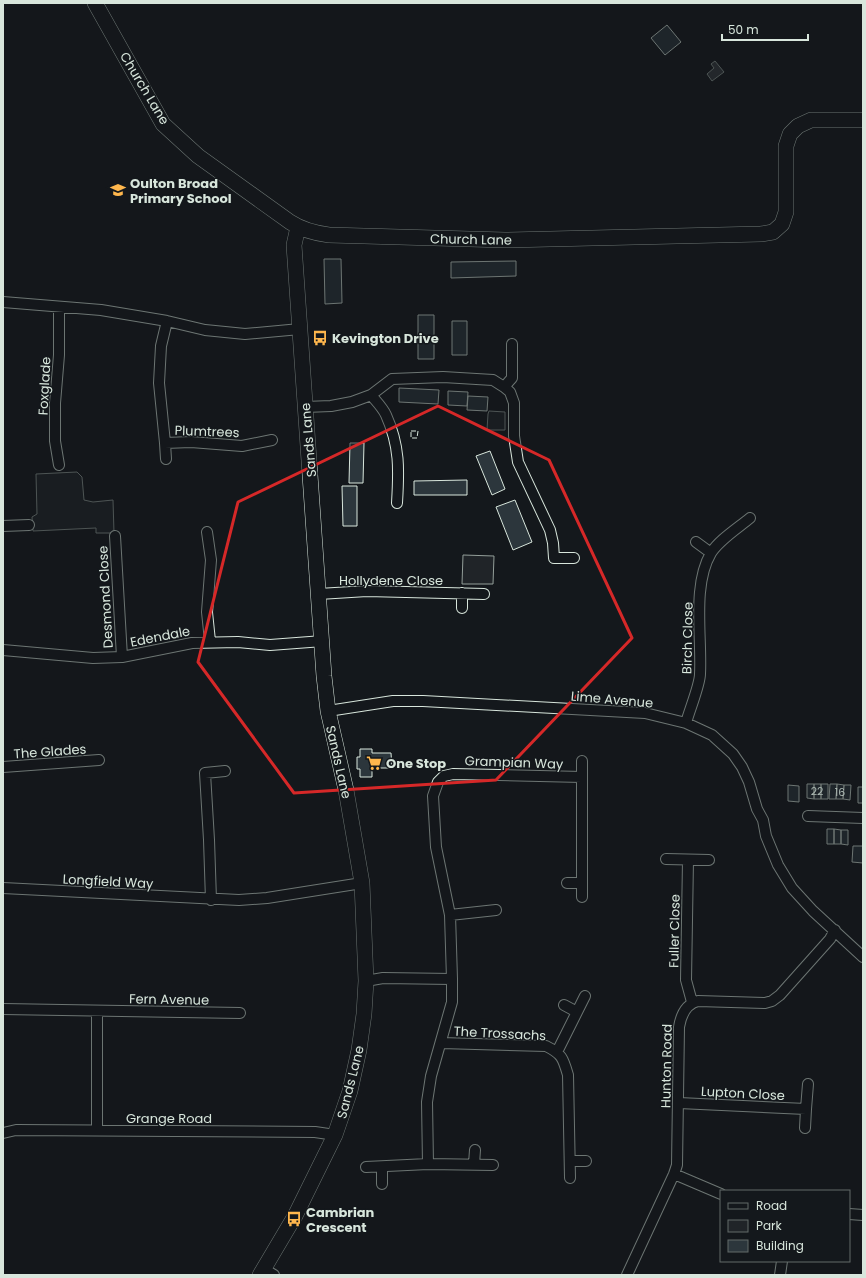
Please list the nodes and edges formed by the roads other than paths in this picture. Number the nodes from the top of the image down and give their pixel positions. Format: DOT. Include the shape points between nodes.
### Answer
graph roads {
  1 [pos="95,3"];
  2 [pos="863,120"];
  3 [pos="298,227"];
  4 [pos="3,302"];
  5 [pos="59,307"];
  6 [pos="167,322"];
  7 [pos="300,329"];
  8 [pos="512,344"];
  9 [pos="504,387"];
  10 [pos="371,395"];
  11 [pos="305,407"];
  12 [pos="272,440"];
  13 [pos="165,443"];
  14 [pos="166,458"];
  15 [pos="59,465"];
  16 [pos="397,503"];
  17 [pos="750,518"];
  18 [pos="29,525"];
  19 [pos="3,526"];
  20 [pos="207,532"];
  21 [pos="114,536"];
  22 [pos="696,542"];
  23 [pos="711,554"];
  24 [pos="574,558"];
  25 [pos="462,593"];
  26 [pos="319,594"];
  27 [pos="484,594"];
  28 [pos="462,608"];
  29 [pos="210,641"];
  30 [pos="323,641"];
  31 [pos="3,650"];
  32 [pos="122,657"];
  33 [pos="328,711"];
  34 [pos="686,723"];
  35 [pos="100,760"];
  36 [pos="582,761"];
  37 [pos="3,767"];
  38 [pos="224,772"];
  39 [pos="582,777"];
  40 [pos="808,816"];
  41 [pos="863,818"];
  42 [pos="666,859"];
  43 [pos="688,860"];
  44 [pos="709,860"];
  45 [pos="362,883"];
  46 [pos="567,883"];
  47 [pos="582,883"];
  48 [pos="3,888"];
  49 [pos="582,897"];
  50 [pos="211,900"];
  51 [pos="496,910"];
  52 [pos="450,915"];
  53 [pos="835,930"];
  54 [pos="863,957"];
  55 [pos="452,979"];
  56 [pos="366,981"];
  57 [pos="585,996"];
  58 [pos="692,1002"];
  59 [pos="564,1005"];
  60 [pos="3,1010"];
  61 [pos="97,1011"];
  62 [pos="577,1012"];
  63 [pos="240,1013"];
  64 [pos="441,1043"];
  65 [pos="557,1052"];
  66 [pos="808,1084"];
  67 [pos="679,1103"];
  68 [pos="806,1109"];
  69 [pos="805,1128"];
  70 [pos="97,1130"];
  71 [pos="3,1133"];
  72 [pos="335,1135"];
  73 [pos="475,1150"];
  74 [pos="570,1161"];
  75 [pos="586,1161"];
  76 [pos="428,1164"];
  77 [pos="474,1164"];
  78 [pos="493,1164"];
  79 [pos="366,1167"];
  80 [pos="382,1167"];
  81 [pos="674,1174"];
  82 [pos="570,1178"];
  83 [pos="382,1184"];
  84 [pos="720,1194"];
  85 [pos="850,1214"];
  86 [pos="863,1215"];
  87 [pos="782,1262"];
  88 [pos="266,1273"];
  89 [pos="628,1275"];
  90 [pos="780,1275"];
  1 -- 3 [label="street, Church Lane" via="163,124 198,156"];
  2 -- 3 [label="street, Church Lane" via="811,120 798,126 790,134 786,146 786,212 782,224 773,232 505,240 329,235"];
  3 -- 7 [label="street, Sands Lane" via="294,245"];
  4 -- 5 [label="street"];
  5 -- 6 [label="street" via="101,310"];
  5 -- 15 [label="street, Foxglade" via="55,441"];
  6 -- 7 [label="street" via="205,330 245,334"];
  6 -- 13 [label="street, Plumtrees" via="161,346 159,383"];
  7 -- 11 [label="street, Sands Lane"];
  8 -- 9 [label="street" via="512,378"];
  9 -- 10 [label="street" via="493,380 443,377 392,379"];
  9 -- 24 [label="street" via="510,392 514,403 514,436 518,462 550,530 554,558"];
  10 -- 11 [label="street" via="331,406"];
  10 -- 16 [label="street" via="386,414 395,444 399,474"];
  11 -- 26 [label="street, Sands Lane"];
  12 -- 13 [label="street, Plumtrees" via="242,446 191,442"];
  13 -- 14 [label="street, Plumtrees"];
  17 -- 23 [label="street, Birch Close"];
  18 -- 19 [label="street"];
  20 -- 29 [label="street" via="211,560 207,612"];
  21 -- 32 [label="street, Desmond Close"];
  22 -- 23 [label="street"];
  23 -- 34 [label="street, Birch Close" via="705,565 699,612 700,676"];
  25 -- 26 [label="street, Hollydene Close" via="367,591"];
  25 -- 27 [label="street, Hollydene Close"];
  25 -- 28 [label="street"];
  26 -- 30 [label="street, Sands Lane"];
  29 -- 30 [label="street, Edendale" via="270,645"];
  29 -- 32 [label="street, Edendale"];
  30 -- 33 [label="street, Sands Lane"];
  31 -- 32 [label="street, Edendale" via="92,658"];
  33 -- 34 [label="street, Lime Avenue" via="393,701 423,701 645,713"];
  33 -- 45 [label="street, Sands Lane" via="346,790"];
  34 -- 53 [label="street, Lime Avenue" via="712,736 733,754 749,782 778,865 792,888"];
  35 -- 37 [label="street, The Glades"];
  36 -- 39 [label="street, Grampian Way"];
  38 -- 50 [label="street" via="205,773"];
  39 -- 47 [label="street, Grampian Way"];
  39 -- 52 [label="street, Grampian Way" via="454,774 444,776 438,782 433,796 436,847"];
  40 -- 41 [label="street"];
  42 -- 43 [label="street"];
  43 -- 44 [label="street"];
  43 -- 58 [label="street, Fuller Close" via="686,980"];
  45 -- 50 [label="street, Longfield Way" via="267,898"];
  45 -- 56 [label="street, Sands Lane"];
  46 -- 47 [label="street"];
  47 -- 49 [label="street, Grampian Way"];
  48 -- 50 [label="street, Longfield Way"];
  51 -- 52 [label="street"];
  52 -- 55 [label="street, Grampian Way"];
  53 -- 54 [label="street, Lime Avenue"];
  53 -- 58 [label="street" via="780,995 772,1000 756,1003 698,1000"];
  55 -- 56 [label="street" via="383,978"];
  55 -- 64 [label="street, Grampian Way" via="452,1002"];
  56 -- 72 [label="street, Sands Lane" via="359,1050 350,1091"];
  57 -- 62 [label="street, The Trossachs"];
  58 -- 67 [label="street, Hunton Road" via="681,1018 679,1027"];
  59 -- 62 [label="street"];
  60 -- 61 [label="street, Fern Avenue"];
  61 -- 63 [label="street, Fern Avenue"];
  61 -- 70 [label="street"];
  62 -- 65 [label="street, The Trossachs"];
  64 -- 65 [label="street, The Trossachs" via="546,1046"];
  64 -- 76 [label="street, Grampian Way" via="431,1076 427,1102"];
  65 -- 74 [label="street, The Trossachs" via="564,1059 568,1075"];
  66 -- 68 [label="street"];
  67 -- 68 [label="street, Lupton Close"];
  67 -- 81 [label="street, Hunton Road" via="677,1165"];
  68 -- 69 [label="street"];
  70 -- 71 [label="street, Grange Road" via="16,1130"];
  70 -- 72 [label="street, Grange Road" via="315,1132"];
  72 -- 88 [label="street, Sands Lane"];
  73 -- 77 [label="street"];
  74 -- 75 [label="street"];
  74 -- 82 [label="street, The Trossachs"];
  76 -- 77 [label="street"];
  76 -- 80 [label="street"];
  77 -- 78 [label="street"];
  79 -- 80 [label="street"];
  80 -- 83 [label="street"];
  81 -- 84 [label="street"];
  81 -- 89 [label="street, Hunton Road"];
  85 -- 86 [label="street"];
  87 -- 90 [label="street"];
}
